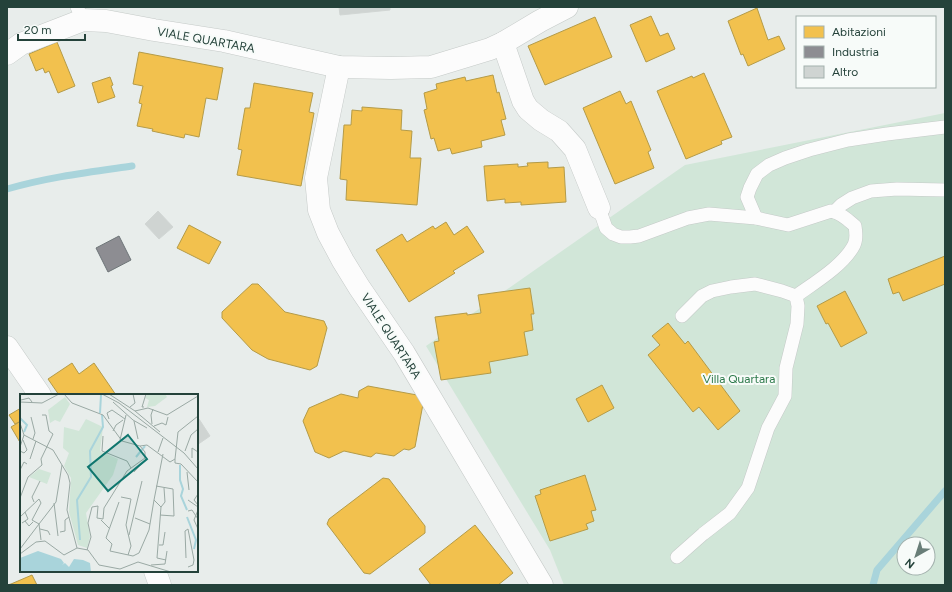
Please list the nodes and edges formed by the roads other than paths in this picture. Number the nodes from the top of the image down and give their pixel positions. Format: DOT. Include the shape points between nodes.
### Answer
graph roads {
  1 [pos="567,7"];
  2 [pos="84,11"];
  3 [pos="537,14"];
  4 [pos="503,43"];
  5 [pos="7,54"];
  6 [pos="339,67"];
  7 [pos="945,127"];
  8 [pos="945,190"];
  9 [pos="599,208"];
  10 [pos="834,212"];
  11 [pos="756,218"];
  12 [pos="796,296"];
  13 [pos="682,316"];
  14 [pos="7,347"];
  15 [pos="39,394"];
  16 [pos="677,557"];
  17 [pos="155,572"];
  18 [pos="160,585"];
  19 [pos="542,585"];
  1 -- 3 [label="street, VIALE QUARTARA"];
  2 -- 5 [label="street, VIALE QUARTARA"];
  2 -- 6 [label="street, VIALE QUARTARA" via="106,21 224,42"];
  3 -- 4 [label="street, VIALE QUARTARA"];
  4 -- 6 [label="street, VIALE QUARTARA" via="431,67"];
  4 -- 9 [label="street" via="528,109 559,131 574,149"];
  6 -- 19 [label="street, VIALE QUARTARA" via="316,178 319,210 328,233 359,287 404,353"];
  7 -- 11 [label="lane" via="848,140 809,150 769,165 757,174 747,197"];
  8 -- 10 [label="lane" via="871,191 841,204"];
  9 -- 11 [label="lane" via="606,228 621,237 639,236 688,218 709,214"];
  10 -- 11 [label="lane" via="788,225"];
  10 -- 12 [label="lane" via="855,226 855,243 832,270"];
  12 -- 13 [label="lane" via="755,284 731,287 702,296"];
  12 -- 16 [label="lane" via="797,324 786,368 784,396 768,428 748,488 730,513"];
  14 -- 15 [label="street"];
  17 -- 18 [label="street"];
}
